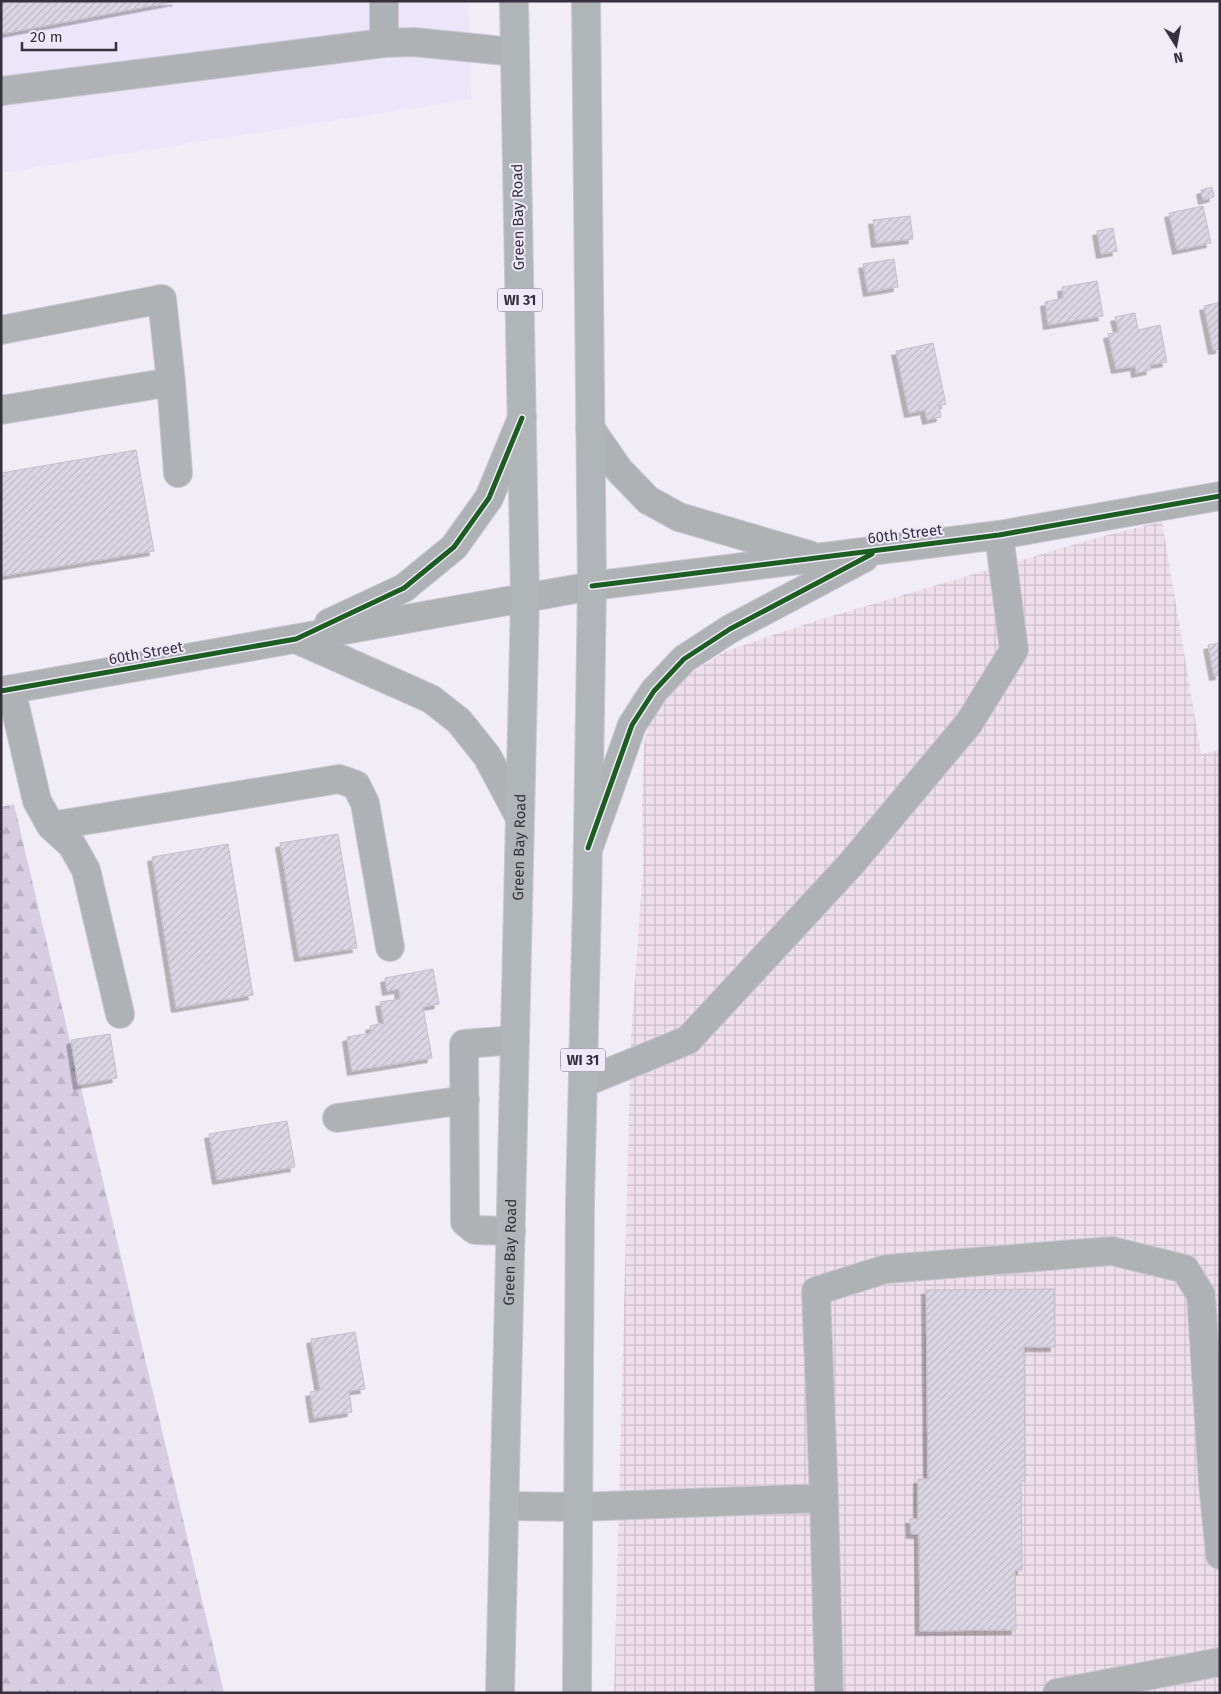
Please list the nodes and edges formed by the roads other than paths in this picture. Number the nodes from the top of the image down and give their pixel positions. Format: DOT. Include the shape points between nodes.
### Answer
graph roads {
  1 [pos="384,1"];
  2 [pos="514,1"];
  3 [pos="586,1"];
  4 [pos="384,42"];
  5 [pos="515,52"];
  6 [pos="1,91"];
  7 [pos="1,330"];
  8 [pos="171,382"];
  9 [pos="1,410"];
  10 [pos="522,418"];
  11 [pos="590,428"];
  12 [pos="178,473"];
  13 [pos="1220,496"];
  14 [pos="999,535"];
  15 [pos="879,550"];
  16 [pos="820,558"];
  17 [pos="592,586"];
  18 [pos="525,598"];
  19 [pos="296,639"];
  20 [pos="6,690"];
  21 [pos="520,818"];
  22 [pos="51,826"];
  23 [pos="588,848"];
  24 [pos="390,947"];
  25 [pos="120,1014"];
  26 [pos="515,1040"];
  27 [pos="583,1083"];
  28 [pos="465,1100"];
  29 [pos="337,1118"];
  30 [pos="511,1231"];
  31 [pos="1216,1484"];
  32 [pos="824,1498"];
  33 [pos="504,1506"];
  34 [pos="578,1506"];
  35 [pos="1220,1555"];
  36 [pos="1220,1662"];
  37 [pos="500,1693"];
  38 [pos="577,1693"];
  39 [pos="829,1693"];
  40 [pos="1057,1693"];
  1 -- 4 [label="street"];
  2 -- 5 [label="main road, Green Bay Road / WI 31"];
  3 -- 11 [label="main road, WI 31"];
  4 -- 5 [label="street"];
  4 -- 6 [label="street"];
  5 -- 10 [label="main road, Green Bay Road / WI 31"];
  7 -- 8 [label="street" via="162,299"];
  8 -- 9 [label="street"];
  8 -- 12 [label="street"];
  10 -- 18 [label="main road, Green Bay Road / WI 31"];
  10 -- 19 [label="street" via="489,498 454,547 404,588"];
  11 -- 16 [label="street" via="619,470 648,500 679,517"];
  11 -- 17 [label="main road, WI 31"];
  13 -- 14 [label="street, 60th Street"];
  14 -- 15 [label="street, 60th Street"];
  14 -- 27 [label="street" via="1014,650 969,723 851,864 688,1040"];
  15 -- 16 [label="street, 60th Street"];
  15 -- 23 [label="street" via="730,629 684,659 654,691 632,724"];
  16 -- 17 [label="street, 60th Street"];
  17 -- 18 [label="street, 60th Street"];
  17 -- 23 [label="main road, WI 31"];
  18 -- 19 [label="street, 60th Street"];
  18 -- 21 [label="main road, Green Bay Road / WI 31"];
  19 -- 20 [label="street, 60th Street"];
  19 -- 21 [label="street" via="431,699 459,721 487,756"];
  20 -- 22 [label="street" via="36,801"];
  21 -- 26 [label="main road, Green Bay Road / WI 31"];
  22 -- 24 [label="street" via="339,779 356,785 365,804"];
  22 -- 25 [label="street" via="72,845 86,870"];
  23 -- 27 [label="main road, WI 31"];
  26 -- 28 [label="street" via="464,1044"];
  26 -- 30 [label="main road, Green Bay Road / WI 31"];
  27 -- 34 [label="main road, WI 31"];
  28 -- 29 [label="street"];
  28 -- 30 [label="street" via="465,1222 475,1230"];
  30 -- 33 [label="main road, Green Bay Road / WI 31"];
  31 -- 32 [label="street" via="1201,1295 1185,1269 1112,1251 886,1269 816,1291"];
  31 -- 35 [label="street"];
  32 -- 34 [label="street"];
  32 -- 39 [label="street"];
  33 -- 34 [label="street"];
  33 -- 37 [label="main road, Green Bay Road / WI 31"];
  34 -- 38 [label="main road, WI 31"];
  36 -- 40 [label="street"];
}
